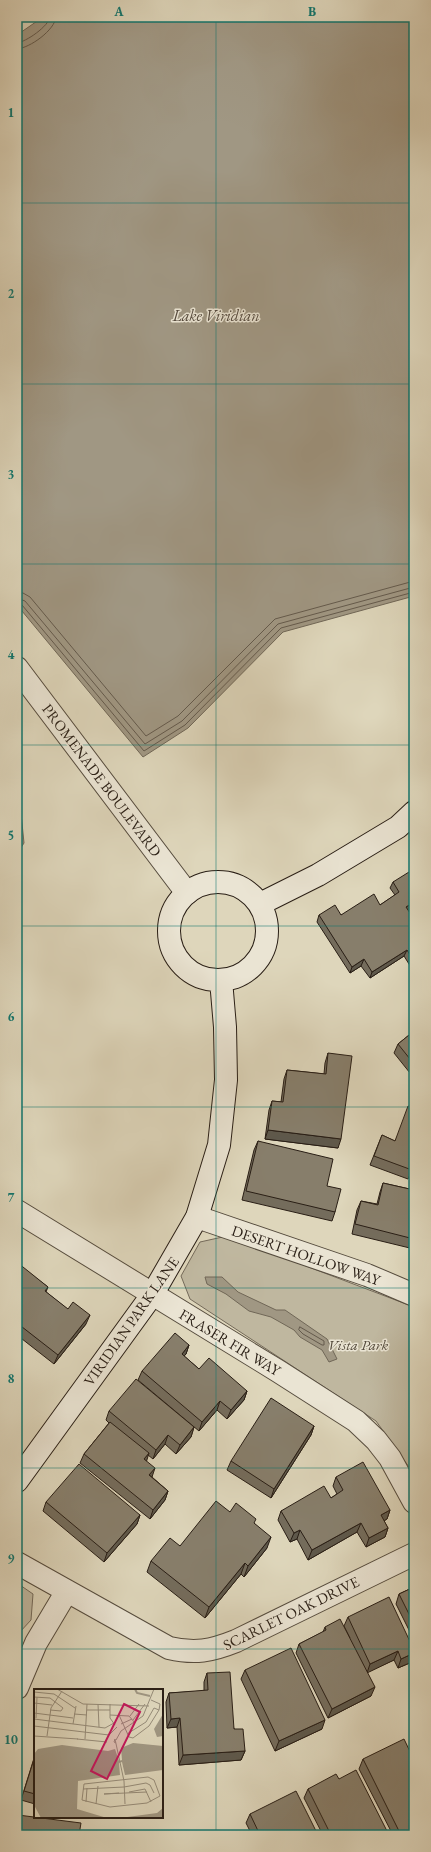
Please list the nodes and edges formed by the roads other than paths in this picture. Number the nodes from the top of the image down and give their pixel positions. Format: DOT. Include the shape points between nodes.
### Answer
graph roads {
  1 [pos="17,668"];
  2 [pos="414,812"];
  3 [pos="406,824"];
  4 [pos="187,892"];
  5 [pos="260,904"];
  6 [pos="221,980"];
  7 [pos="17,1211"];
  8 [pos="197,1217"];
  9 [pos="152,1295"];
  10 [pos="414,1295"];
  11 [pos="17,1481"];
  12 [pos="414,1502"];
  13 [pos="414,1554"];
  14 [pos="17,1563"];
  15 [pos="67,1591"];
  16 [pos="17,1688"];
  1 -- 4 [label="street, PROMENADE BOULEVARD"];
  2 -- 3 [label="street"];
  3 -- 5 [label="street" via="318,875"];
  4 -- 5 [label="street" via="199,885 226,882 239,886"];
  4 -- 6 [label="street" via="178,903 170,922 170,942 175,955 183,966 194,974 207,979"];
  5 -- 6 [label="street" via="268,928 262,953 255,964 245,972"];
  6 -- 8 [label="street, VIRIDIAN PARK LANE" via="226,1080 219,1145"];
  7 -- 9 [label="street, FRASER FIR WAY"];
  8 -- 9 [label="street, VIRIDIAN PARK LANE"];
  8 -- 10 [label="street, DESERT HOLLOW WAY" via="367,1275"];
  9 -- 11 [label="street, VIRIDIAN PARK LANE"];
  9 -- 12 [label="street, FRASER FIR WAY" via="356,1421 390,1458"];
  13 -- 15 [label="street, SCARLET OAK DRIVE" via="236,1641 218,1649 200,1652 169,1648"];
  14 -- 15 [label="street, SCARLET OAK DRIVE"];
  15 -- 16 [label="street" via="36,1643"];
}
